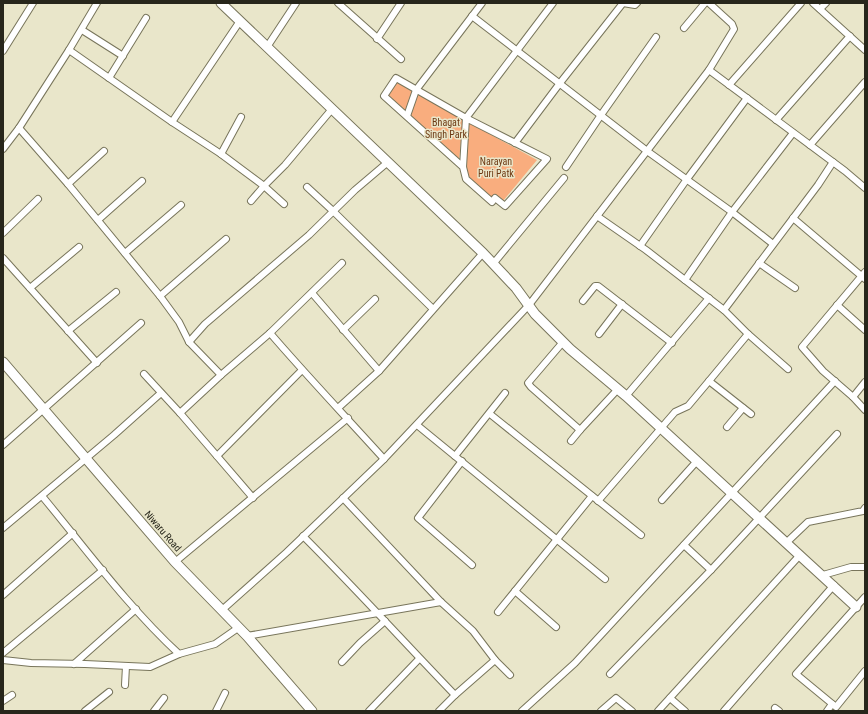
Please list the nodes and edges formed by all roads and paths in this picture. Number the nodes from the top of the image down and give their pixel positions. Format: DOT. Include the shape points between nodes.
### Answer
graph roads {
  1 [pos="33,3"];
  2 [pos="89,3"];
  3 [pos="221,3"];
  4 [pos="296,3"];
  5 [pos="338,3"];
  6 [pos="401,3"];
  7 [pos="482,3"];
  8 [pos="553,3"];
  9 [pos="623,3"];
  10 [pos="636,3"];
  11 [pos="705,3"];
  12 [pos="709,3"];
  13 [pos="801,3"];
  14 [pos="814,3"];
  15 [pos="826,3"];
  16 [pos="96,5"];
  17 [pos="820,9"];
  18 [pos="472,16"];
  19 [pos="146,18"];
  20 [pos="240,21"];
  21 [pos="684,28"];
  22 [pos="82,30"];
  23 [pos="850,36"];
  24 [pos="656,37"];
  25 [pos="377,39"];
  26 [pos="267,47"];
  27 [pos="3,50"];
  28 [pos="69,50"];
  29 [pos="517,50"];
  30 [pos="865,50"];
  31 [pos="123,56"];
  32 [pos="401,59"];
  33 [pos="709,70"];
  34 [pos="109,78"];
  35 [pos="865,82"];
  36 [pos="560,83"];
  37 [pos="729,85"];
  38 [pos="416,90"];
  39 [pos="747,98"];
  40 [pos="332,109"];
  41 [pos="601,115"];
  42 [pos="407,116"];
  43 [pos="241,117"];
  44 [pos="466,118"];
  45 [pos="776,120"];
  46 [pos="172,122"];
  47 [pos="19,128"];
  48 [pos="793,133"];
  49 [pos="515,143"];
  50 [pos="4,144"];
  51 [pos="810,145"];
  52 [pos="647,150"];
  53 [pos="104,151"];
  54 [pos="221,154"];
  55 [pos="388,162"];
  56 [pos="833,162"];
  57 [pos="463,167"];
  58 [pos="566,167"];
  59 [pos="564,178"];
  60 [pos="687,179"];
  61 [pos="142,181"];
  62 [pos="68,184"];
  63 [pos="264,186"];
  64 [pos="307,187"];
  65 [pos="865,188"];
  66 [pos="38,199"];
  67 [pos="251,201"];
  68 [pos="284,204"];
  69 [pos="181,205"];
  70 [pos="333,211"];
  71 [pos="732,212"];
  72 [pos="597,216"];
  73 [pos="793,218"];
  74 [pos="98,220"];
  75 [pos="3,233"];
  76 [pos="226,239"];
  77 [pos="773,244"];
  78 [pos="640,246"];
  79 [pos="79,247"];
  80 [pos="125,253"];
  81 [pos="483,253"];
  82 [pos="3,258"];
  83 [pos="342,263"];
  84 [pos="759,263"];
  85 [pos="493,264"];
  86 [pos="864,275"];
  87 [pos="685,280"];
  88 [pos="30,288"];
  89 [pos="795,288"];
  90 [pos="116,292"];
  91 [pos="312,293"];
  92 [pos="160,296"];
  93 [pos="708,298"];
  94 [pos="375,299"];
  95 [pos="584,301"];
  96 [pos="622,304"];
  97 [pos="529,305"];
  98 [pos="836,305"];
  99 [pos="433,309"];
  100 [pos="724,310"];
  101 [pos="141,323"];
  102 [pos="343,330"];
  103 [pos="865,330"];
  104 [pos="68,331"];
  105 [pos="270,333"];
  106 [pos="599,334"];
  107 [pos="748,334"];
  108 [pos="189,342"];
  109 [pos="563,342"];
  110 [pos="672,343"];
  111 [pos="97,363"];
  112 [pos="5,368"];
  113 [pos="788,369"];
  114 [pos="302,370"];
  115 [pos="379,371"];
  116 [pos="144,374"];
  117 [pos="221,375"];
  118 [pos="709,381"];
  119 [pos="835,382"];
  120 [pos="865,382"];
  121 [pos="618,389"];
  122 [pos="161,393"];
  123 [pos="506,393"];
  124 [pos="626,396"];
  125 [pos="853,397"];
  126 [pos="338,408"];
  127 [pos="743,408"];
  128 [pos="44,409"];
  129 [pos="865,410"];
  130 [pos="180,413"];
  131 [pos="490,414"];
  132 [pos="752,414"];
  133 [pos="348,418"];
  134 [pos="417,425"];
  135 [pos="727,427"];
  136 [pos="661,428"];
  137 [pos="580,430"];
  138 [pos="837,434"];
  139 [pos="571,441"];
  140 [pos="3,445"];
  141 [pos="217,456"];
  142 [pos="455,456"];
  143 [pos="86,458"];
  144 [pos="384,459"];
  145 [pos="462,461"];
  146 [pos="697,461"];
  147 [pos="732,493"];
  148 [pos="42,496"];
  149 [pos="592,496"];
  150 [pos="253,498"];
  151 [pos="343,498"];
  152 [pos="662,500"];
  153 [pos="598,501"];
  154 [pos="865,508"];
  155 [pos="759,517"];
  156 [pos="3,528"];
  157 [pos="73,533"];
  158 [pos="641,535"];
  159 [pos="303,536"];
  160 [pos="557,540"];
  161 [pos="786,542"];
  162 [pos="684,545"];
  163 [pos="800,555"];
  164 [pos="175,562"];
  165 [pos="472,565"];
  166 [pos="865,567"];
  167 [pos="103,570"];
  168 [pos="711,570"];
  169 [pos="823,575"];
  170 [pos="605,579"];
  171 [pos="834,585"];
  172 [pos="515,591"];
  173 [pos="3,595"];
  174 [pos="865,597"];
  175 [pos="441,602"];
  176 [pos="856,606"];
  177 [pos="136,610"];
  178 [pos="222,610"];
  179 [pos="498,612"];
  180 [pos="377,613"];
  181 [pos="385,621"];
  182 [pos="556,627"];
  183 [pos="238,628"];
  184 [pos="247,636"];
  185 [pos="3,653"];
  186 [pos="179,654"];
  187 [pos="419,659"];
  188 [pos="3,660"];
  189 [pos="495,660"];
  190 [pos="342,662"];
  191 [pos="74,664"];
  192 [pos="126,666"];
  193 [pos="865,672"];
  194 [pos="610,674"];
  195 [pos="510,675"];
  196 [pos="126,685"];
  197 [pos="109,692"];
  198 [pos="226,693"];
  199 [pos="12,695"];
  200 [pos="455,695"];
  201 [pos="164,698"];
  202 [pos="670,698"];
  203 [pos="3,701"];
  204 [pos="832,704"];
  205 [pos="86,711"];
  206 [pos="154,711"];
  207 [pos="216,711"];
  208 [pos="311,711"];
  209 [pos="369,711"];
  210 [pos="439,711"];
  211 [pos="522,711"];
  212 [pos="601,711"];
  213 [pos="632,711"];
  214 [pos="658,711"];
  215 [pos="685,711"];
  216 [pos="724,711"];
  217 [pos="827,711"];
  1 -- 27 [label="street"];
  2 -- 16 [label="street"];
  3 -- 20 [label="street"];
  4 -- 26 [label="street"];
  5 -- 25 [label="street"];
  6 -- 25 [label="street"];
  7 -- 18 [label="street"];
  8 -- 29 [label="street"];
  9 -- 10 [label="street"];
  9 -- 36 [label="street"];
  11 -- 21 [label="street"];
  12 -- 33 [label="street" via="732,24 734,29"];
  13 -- 37 [label="street"];
  14 -- 17 [label="street"];
  15 -- 17 [label="street"];
  16 -- 22 [label="street"];
  17 -- 23 [label="street"];
  18 -- 29 [label="street"];
  18 -- 38 [label="street"];
  19 -- 31 [label="street"];
  20 -- 26 [label="street"];
  20 -- 46 [label="street"];
  22 -- 28 [label="street"];
  22 -- 31 [label="street"];
  23 -- 30 [label="street"];
  23 -- 45 [label="street"];
  24 -- 41 [label="street"];
  25 -- 32 [label="street"];
  26 -- 40 [label="street"];
  28 -- 34 [label="street"];
  28 -- 47 [label="street"];
  29 -- 36 [label="street"];
  29 -- 44 [label="street"];
  31 -- 34 [label="street"];
  33 -- 37 [label="street"];
  33 -- 52 [label="street"];
  34 -- 46 [label="street"];
  35 -- 51 [label="street"];
  36 -- 41 [label="street"];
  36 -- 49 [label="street"];
  37 -- 39 [label="street"];
  38 -- 42 [label="street"];
  38 -- 42 [label="street" via="396,78 384,96"];
  38 -- 44 [label="street"];
  39 -- 45 [label="street"];
  39 -- 60 [label="street"];
  40 -- 55 [label="street"];
  40 -- 63 [label="street"];
  41 -- 52 [label="street"];
  41 -- 58 [label="street"];
  42 -- 57 [label="street"];
  43 -- 54 [label="street"];
  44 -- 49 [label="street"];
  44 -- 57 [label="street"];
  45 -- 48 [label="street"];
  46 -- 54 [label="street"];
  47 -- 50 [label="street"];
  47 -- 62 [label="street"];
  48 -- 51 [label="street"];
  48 -- 71 [label="street"];
  49 -- 57 [label="street" via="547,159 505,206 495,198 492,202 466,179"];
  51 -- 56 [label="street"];
  52 -- 60 [label="street"];
  52 -- 72 [label="street"];
  53 -- 62 [label="street"];
  54 -- 63 [label="street"];
  55 -- 70 [label="street"];
  55 -- 81 [label="street"];
  56 -- 65 [label="street"];
  56 -- 73 [label="street"];
  59 -- 85 [label="street"];
  60 -- 71 [label="street"];
  60 -- 78 [label="street"];
  61 -- 74 [label="street"];
  62 -- 74 [label="street"];
  63 -- 67 [label="street"];
  63 -- 68 [label="street"];
  64 -- 70 [label="street"];
  66 -- 75 [label="street"];
  69 -- 80 [label="street"];
  70 -- 99 [label="street"];
  70 -- 108 [label="street" via="309,235 205,324"];
  71 -- 77 [label="street"];
  71 -- 87 [label="street"];
  72 -- 78 [label="street"];
  72 -- 97 [label="street"];
  73 -- 77 [label="street"];
  73 -- 86 [label="street"];
  74 -- 80 [label="street"];
  76 -- 92 [label="street"];
  77 -- 84 [label="street"];
  78 -- 87 [label="street"];
  79 -- 88 [label="street"];
  80 -- 92 [label="street"];
  81 -- 85 [label="street"];
  81 -- 99 [label="street"];
  82 -- 88 [label="street"];
  83 -- 91 [label="street"];
  84 -- 89 [label="street"];
  84 -- 100 [label="street"];
  85 -- 97 [label="street"];
  86 -- 98 [label="street"];
  87 -- 93 [label="street"];
  88 -- 104 [label="street"];
  90 -- 104 [label="street"];
  91 -- 102 [label="street"];
  91 -- 105 [label="street"];
  92 -- 108 [label="street" via="179,322"];
  93 -- 100 [label="street"];
  93 -- 110 [label="street"];
  94 -- 102 [label="street"];
  95 -- 96 [label="street" via="596,286"];
  96 -- 106 [label="street"];
  96 -- 110 [label="street"];
  97 -- 109 [label="street"];
  97 -- 134 [label="street"];
  98 -- 103 [label="street"];
  98 -- 119 [label="street" via="802,347"];
  99 -- 115 [label="street"];
  100 -- 107 [label="street"];
  101 -- 111 [label="street"];
  102 -- 115 [label="street"];
  104 -- 111 [label="street"];
  105 -- 114 [label="street"];
  105 -- 117 [label="street"];
  107 -- 113 [label="street"];
  107 -- 118 [label="street"];
  108 -- 117 [label="street"];
  109 -- 121 [label="street"];
  109 -- 137 [label="street" via="528,383"];
  110 -- 124 [label="street"];
  111 -- 128 [label="street"];
  112 -- 128 [label="street, Niwaru Road"];
  114 -- 126 [label="street"];
  114 -- 141 [label="street"];
  115 -- 126 [label="street"];
  116 -- 122 [label="street"];
  117 -- 130 [label="street"];
  118 -- 127 [label="street"];
  118 -- 136 [label="street" via="688,406 675,412"];
  119 -- 125 [label="street"];
  119 -- 147 [label="street"];
  120 -- 125 [label="street"];
  121 -- 124 [label="street"];
  121 -- 137 [label="street"];
  122 -- 130 [label="street"];
  122 -- 143 [label="street"];
  123 -- 131 [label="street"];
  124 -- 136 [label="street"];
  125 -- 129 [label="street"];
  126 -- 133 [label="street"];
  127 -- 132 [label="street"];
  127 -- 135 [label="street"];
  128 -- 140 [label="street"];
  128 -- 143 [label="street, Niwaru Road"];
  130 -- 141 [label="street"];
  131 -- 142 [label="street"];
  131 -- 149 [label="street"];
  133 -- 144 [label="street"];
  133 -- 150 [label="street"];
  134 -- 142 [label="street"];
  134 -- 144 [label="street"];
  136 -- 146 [label="street"];
  136 -- 153 [label="street"];
  137 -- 139 [label="street"];
  138 -- 155 [label="street"];
  141 -- 150 [label="street"];
  142 -- 145 [label="street"];
  143 -- 148 [label="street"];
  143 -- 164 [label="street, Niwaru Road"];
  144 -- 151 [label="street"];
  145 -- 160 [label="street"];
  145 -- 165 [label="street" via="418,518"];
  146 -- 147 [label="street"];
  146 -- 152 [label="street"];
  147 -- 155 [label="street"];
  147 -- 162 [label="street"];
  148 -- 156 [label="street"];
  148 -- 157 [label="street"];
  149 -- 153 [label="street"];
  149 -- 160 [label="street"];
  150 -- 164 [label="street"];
  151 -- 159 [label="street"];
  151 -- 175 [label="street"];
  153 -- 158 [label="street"];
  154 -- 161 [label="street" via="863,511 808,522"];
  155 -- 161 [label="street"];
  155 -- 168 [label="street"];
  157 -- 167 [label="street"];
  157 -- 173 [label="street"];
  159 -- 178 [label="street"];
  159 -- 180 [label="street"];
  160 -- 170 [label="street"];
  160 -- 172 [label="street"];
  161 -- 163 [label="street"];
  162 -- 168 [label="street"];
  162 -- 211 [label="street" via="575,662"];
  163 -- 169 [label="street"];
  163 -- 202 [label="street"];
  164 -- 178 [label="street, Niwaru Road"];
  166 -- 169 [label="street" via="851,567"];
  167 -- 177 [label="street"];
  167 -- 185 [label="street"];
  168 -- 194 [label="street"];
  169 -- 171 [label="street"];
  171 -- 176 [label="street"];
  171 -- 216 [label="street"];
  172 -- 179 [label="street"];
  172 -- 182 [label="street"];
  174 -- 176 [label="street"];
  175 -- 180 [label="street"];
  175 -- 189 [label="street" via="473,631"];
  176 -- 204 [label="street" via="796,674"];
  177 -- 186 [label="street"];
  177 -- 191 [label="street"];
  178 -- 183 [label="street, Niwaru Road"];
  180 -- 181 [label="street"];
  180 -- 184 [label="street"];
  181 -- 187 [label="street"];
  181 -- 190 [label="street"];
  183 -- 184 [label="street, Niwaru Road"];
  183 -- 186 [label="street" via="215,644"];
  184 -- 208 [label="street, Niwaru Road"];
  186 -- 192 [label="street" via="150,668"];
  187 -- 200 [label="street"];
  187 -- 209 [label="street"];
  188 -- 191 [label="street"];
  189 -- 195 [label="street"];
  189 -- 200 [label="street"];
  191 -- 192 [label="street"];
  192 -- 196 [label="street"];
  193 -- 204 [label="street" via="836,707"];
  197 -- 205 [label="street"];
  198 -- 207 [label="street"];
  199 -- 203 [label="street"];
  200 -- 210 [label="street"];
  201 -- 206 [label="street"];
  202 -- 214 [label="street"];
  202 -- 215 [label="street"];
  204 -- 217 [label="street"];
  212 -- 213 [label="street" via="616,698"];
}
